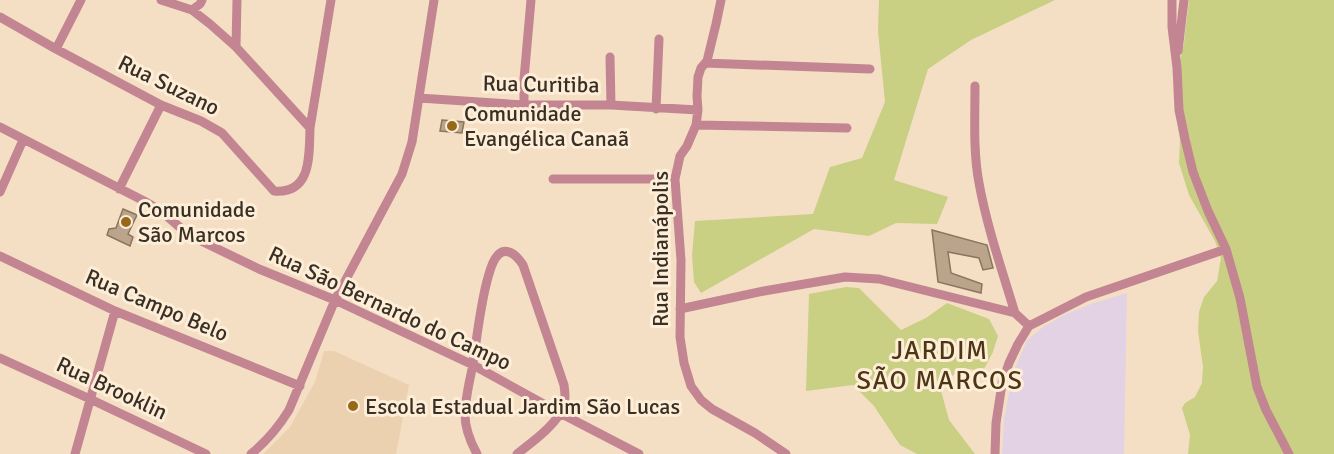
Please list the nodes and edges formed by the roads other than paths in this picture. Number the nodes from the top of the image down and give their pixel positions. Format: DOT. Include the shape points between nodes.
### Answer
graph roads {
  1 [pos="81,0"];
  2 [pos="161,0"];
  3 [pos="202,0"];
  4 [pos="237,0"];
  5 [pos="331,0"];
  6 [pos="434,0"];
  7 [pos="531,0"];
  8 [pos="721,0"];
  9 [pos="1172,0"];
  10 [pos="1184,0"];
  11 [pos="192,10"];
  12 [pos="0,17"];
  13 [pos="659,39"];
  14 [pos="236,48"];
  15 [pos="56,49"];
  16 [pos="610,57"];
  17 [pos="705,63"];
  18 [pos="1177,68"];
  19 [pos="870,69"];
  20 [pos="975,86"];
  21 [pos="419,98"];
  22 [pos="161,105"];
  23 [pos="524,105"];
  24 [pos="611,105"];
  25 [pos="656,109"];
  26 [pos="698,110"];
  27 [pos="696,125"];
  28 [pos="0,127"];
  29 [pos="310,128"];
  30 [pos="847,128"];
  31 [pos="23,140"];
  32 [pos="552,178"];
  33 [pos="675,179"];
  34 [pos="118,189"];
  35 [pos="0,192"];
  36 [pos="1226,249"];
  37 [pos="0,256"];
  38 [pos="334,300"];
  39 [pos="680,309"];
  40 [pos="115,311"];
  41 [pos="1015,313"];
  42 [pos="1029,326"];
  43 [pos="0,358"];
  44 [pos="473,365"];
  45 [pos="300,386"];
  46 [pos="90,399"];
  47 [pos="560,413"];
  48 [pos="75,454"];
  49 [pos="206,454"];
  50 [pos="251,454"];
  51 [pos="477,454"];
  52 [pos="517,454"];
  53 [pos="639,454"];
  54 [pos="786,454"];
  55 [pos="994,454"];
  56 [pos="1289,454"];
  1 -- 15 [label="street"];
  2 -- 11 [label="street"];
  3 -- 11 [label="street"];
  4 -- 14 [label="street"];
  5 -- 29 [label="street, Rua Suzano"];
  6 -- 21 [label="street"];
  7 -- 23 [label="street"];
  8 -- 17 [label="street, Rua Indianápolis"];
  9 -- 18 [label="street"];
  10 -- 18 [label="street"];
  11 -- 14 [label="street"];
  12 -- 15 [label="street, Rua Suzano"];
  13 -- 25 [label="street"];
  14 -- 29 [label="street"];
  15 -- 22 [label="street, Rua Suzano"];
  16 -- 24 [label="street"];
  17 -- 19 [label="street"];
  17 -- 26 [label="street, Rua Indianápolis" via="698,77"];
  18 -- 36 [label="street" via="1179,110 1193,172"];
  20 -- 41 [label="street" via="978,182"];
  21 -- 23 [label="street, Rua Curitiba"];
  21 -- 38 [label="street" via="402,174"];
  22 -- 29 [label="street, Rua Suzano" via="222,133 274,191 296,187 305,176"];
  22 -- 34 [label="street"];
  23 -- 24 [label="street, Rua Curitiba"];
  24 -- 25 [label="street, Rua Curitiba"];
  25 -- 26 [label="street, Rua Curitiba"];
  26 -- 27 [label="street, Rua Indianápolis"];
  27 -- 30 [label="street"];
  27 -- 33 [label="street, Rua Indianápolis" via="680,156"];
  28 -- 31 [label="street, Rua São Bernardo do Campo"];
  31 -- 34 [label="street, Rua São Bernardo do Campo"];
  31 -- 35 [label="street"];
  32 -- 33 [label="street"];
  33 -- 39 [label="street, Rua Indianápolis"];
  34 -- 38 [label="street, Rua São Bernardo do Campo" via="161,211 195,238"];
  36 -- 42 [label="street" via="1086,297"];
  36 -- 56 [label="street" via="1257,387"];
  37 -- 40 [label="street, Rua Campo Belo"];
  38 -- 44 [label="street, Rua São Bernardo do Campo"];
  38 -- 45 [label="street"];
  39 -- 41 [label="street" via="845,277 879,279"];
  39 -- 54 [label="street, Rua Indianápolis" via="684,363 701,400"];
  40 -- 45 [label="street, Rua Campo Belo"];
  40 -- 46 [label="street"];
  41 -- 42 [label="street"];
  42 -- 55 [label="street" via="1002,384"];
  43 -- 46 [label="street, Rua Brooklin"];
  44 -- 47 [label="street, Rua São Bernardo do Campo"];
  44 -- 47 [label="street" via="484,293 494,261 499,254 513,253 526,271 564,385"];
  44 -- 51 [label="street" via="465,414 469,441"];
  45 -- 50 [label="street" via="279,426"];
  46 -- 48 [label="street"];
  46 -- 49 [label="street, Rua Brooklin"];
  47 -- 52 [label="street"];
  47 -- 53 [label="street, Rua São Bernardo do Campo"];
}
